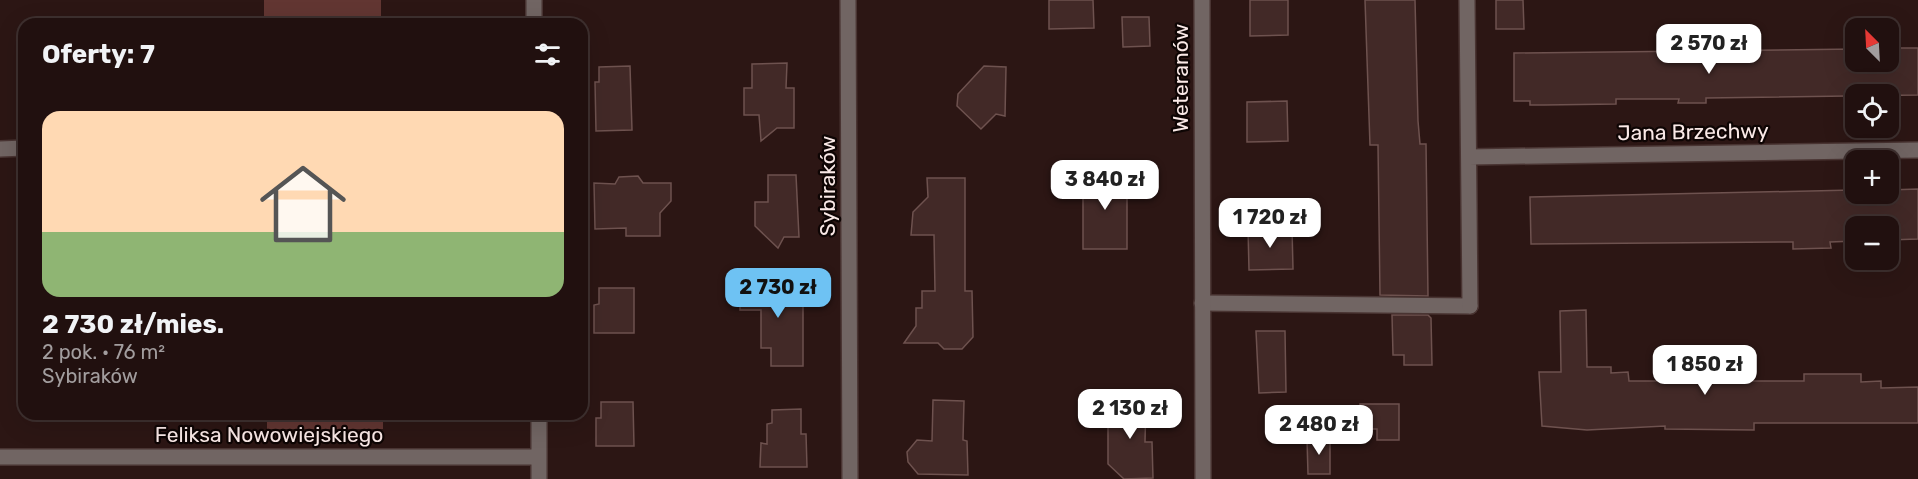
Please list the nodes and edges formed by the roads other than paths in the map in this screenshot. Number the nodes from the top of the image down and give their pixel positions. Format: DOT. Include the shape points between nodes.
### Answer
graph roads {
  1 [pos="534,0"];
  2 [pos="848,0"];
  3 [pos="1202,0"];
  4 [pos="1467,0"];
  5 [pos="534,18"];
  6 [pos="18,148"];
  7 [pos="0,149"];
  8 [pos="1918,150"];
  9 [pos="1468,157"];
  10 [pos="1202,303"];
  11 [pos="539,420"];
  12 [pos="0,457"];
  13 [pos="539,457"];
  14 [pos="539,479"];
  15 [pos="850,479"];
  16 [pos="1203,479"];
  1 -- 5 [label="street"];
  2 -- 15 [label="street, Sybiraków"];
  3 -- 10 [label="street, Weteranów"];
  4 -- 9 [label="street"];
  6 -- 7 [label="street"];
  8 -- 9 [label="street, Jana Brzechwy"];
  9 -- 10 [label="street" via="1470,306"];
  10 -- 16 [label="street, Weteranów"];
  11 -- 13 [label="street"];
  12 -- 13 [label="street, Feliksa Nowowiejskiego"];
  13 -- 14 [label="street"];
}
